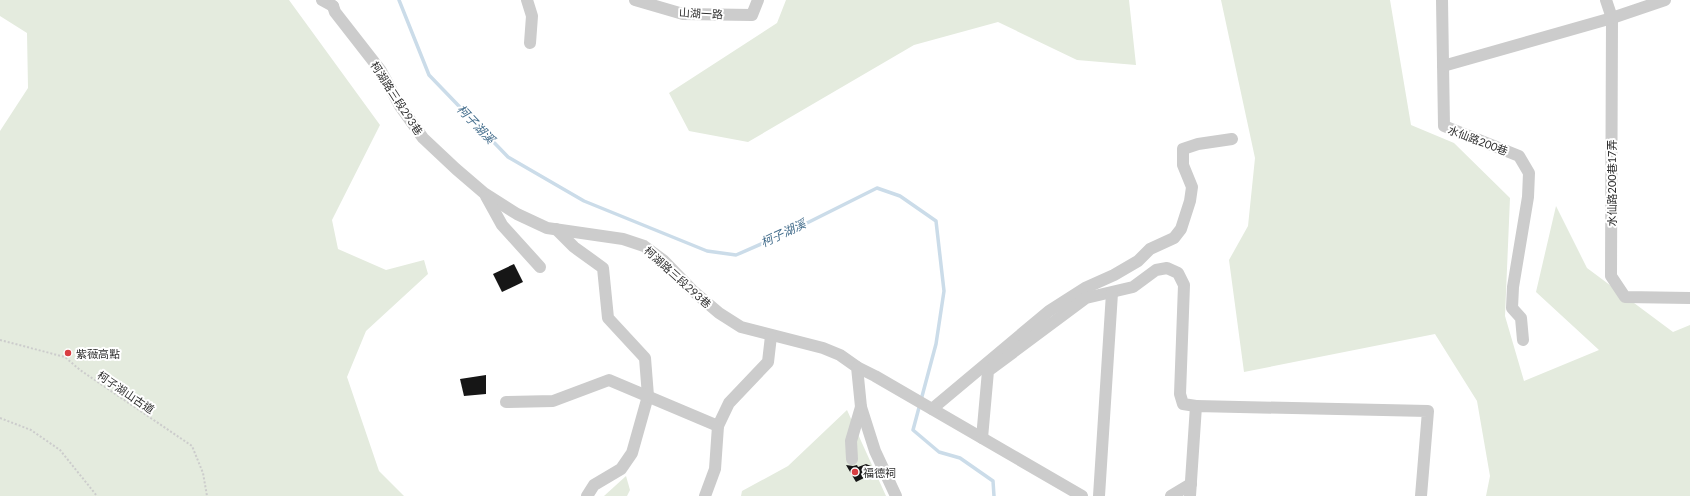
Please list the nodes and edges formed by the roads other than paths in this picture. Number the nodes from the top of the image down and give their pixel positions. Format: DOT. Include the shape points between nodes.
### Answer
graph roads {
  1 [pos="322,0"];
  2 [pos="527,0"];
  3 [pos="635,0"];
  4 [pos="758,0"];
  5 [pos="1442,0"];
  6 [pos="1606,0"];
  7 [pos="1665,0"];
  8 [pos="334,3"];
  9 [pos="1612,18"];
  10 [pos="530,43"];
  11 [pos="1443,66"];
  12 [pos="1232,139"];
  13 [pos="484,193"];
  14 [pos="556,229"];
  15 [pos="540,266"];
  16 [pos="1112,293"];
  17 [pos="1690,298"];
  18 [pos="771,336"];
  19 [pos="1523,340"];
  20 [pos="857,367"];
  21 [pos="648,396"];
  22 [pos="506,402"];
  23 [pos="1196,406"];
  24 [pos="861,407"];
  25 [pos="932,409"];
  26 [pos="718,426"];
  27 [pos="982,438"];
  28 [pos="852,459"];
  29 [pos="1191,490"];
  30 [pos="587,496"];
  31 [pos="705,496"];
  32 [pos="896,496"];
  33 [pos="1082,496"];
  34 [pos="1099,496"];
  35 [pos="1171,496"];
  36 [pos="1421,496"];
  1 -- 8 [label="street"];
  2 -- 10 [label="street" via="532,16"];
  3 -- 4 [label="street, 山湖一路" via="683,14 752,15"];
  5 -- 11 [label="street, 水仙路200巷"];
  6 -- 9 [label="street, 水仙路200巷17弄"];
  7 -- 9 [label="street"];
  8 -- 13 [label="street, 柯湖路三段293巷" via="335,12 381,71 400,106 422,138"];
  9 -- 11 [label="street"];
  9 -- 17 [label="street, 水仙路200巷17弄" via="1611,276 1625,297"];
  11 -- 19 [label="street, 水仙路200巷" via="1444,126 1519,156 1529,173 1528,197 1513,287 1512,308 1521,318"];
  12 -- 25 [label="street" via="1183,149 1183,165 1192,187 1181,229 1174,238 1150,249 1138,261 1049,310"];
  13 -- 14 [label="street, 柯湖路三段293巷" via="517,214 546,228"];
  13 -- 15 [label="street" via="502,225"];
  14 -- 18 [label="street, 柯湖路三段293巷" via="623,239 644,246 663,260 719,313 741,327"];
  14 -- 21 [label="street" via="574,247 603,268 608,318 645,358"];
  16 -- 23 [label="street" via="1133,287 1156,270 1167,268 1178,273 1184,285 1180,394 1183,404"];
  16 -- 27 [label="street" via="1086,298 988,371"];
  16 -- 34 [label="street"];
  18 -- 20 [label="street, 柯湖路三段293巷" via="823,348 840,355"];
  18 -- 26 [label="street" via="768,362 729,403"];
  20 -- 24 [label="street"];
  20 -- 25 [label="street, 柯湖路三段293巷"];
  21 -- 22 [label="street" via="609,380 553,401"];
  21 -- 26 [label="street"];
  21 -- 30 [label="street" via="632,452 621,469 594,485"];
  23 -- 29 [label="street"];
  23 -- 36 [label="street" via="1428,411"];
  24 -- 28 [label="street" via="851,441"];
  24 -- 32 [label="street" via="875,451"];
  25 -- 27 [label="street, 柯湖路三段293巷"];
  26 -- 31 [label="street" via="715,469"];
  27 -- 33 [label="street, 柯湖路三段293巷"];
  29 -- 35 [label="street"];
}
